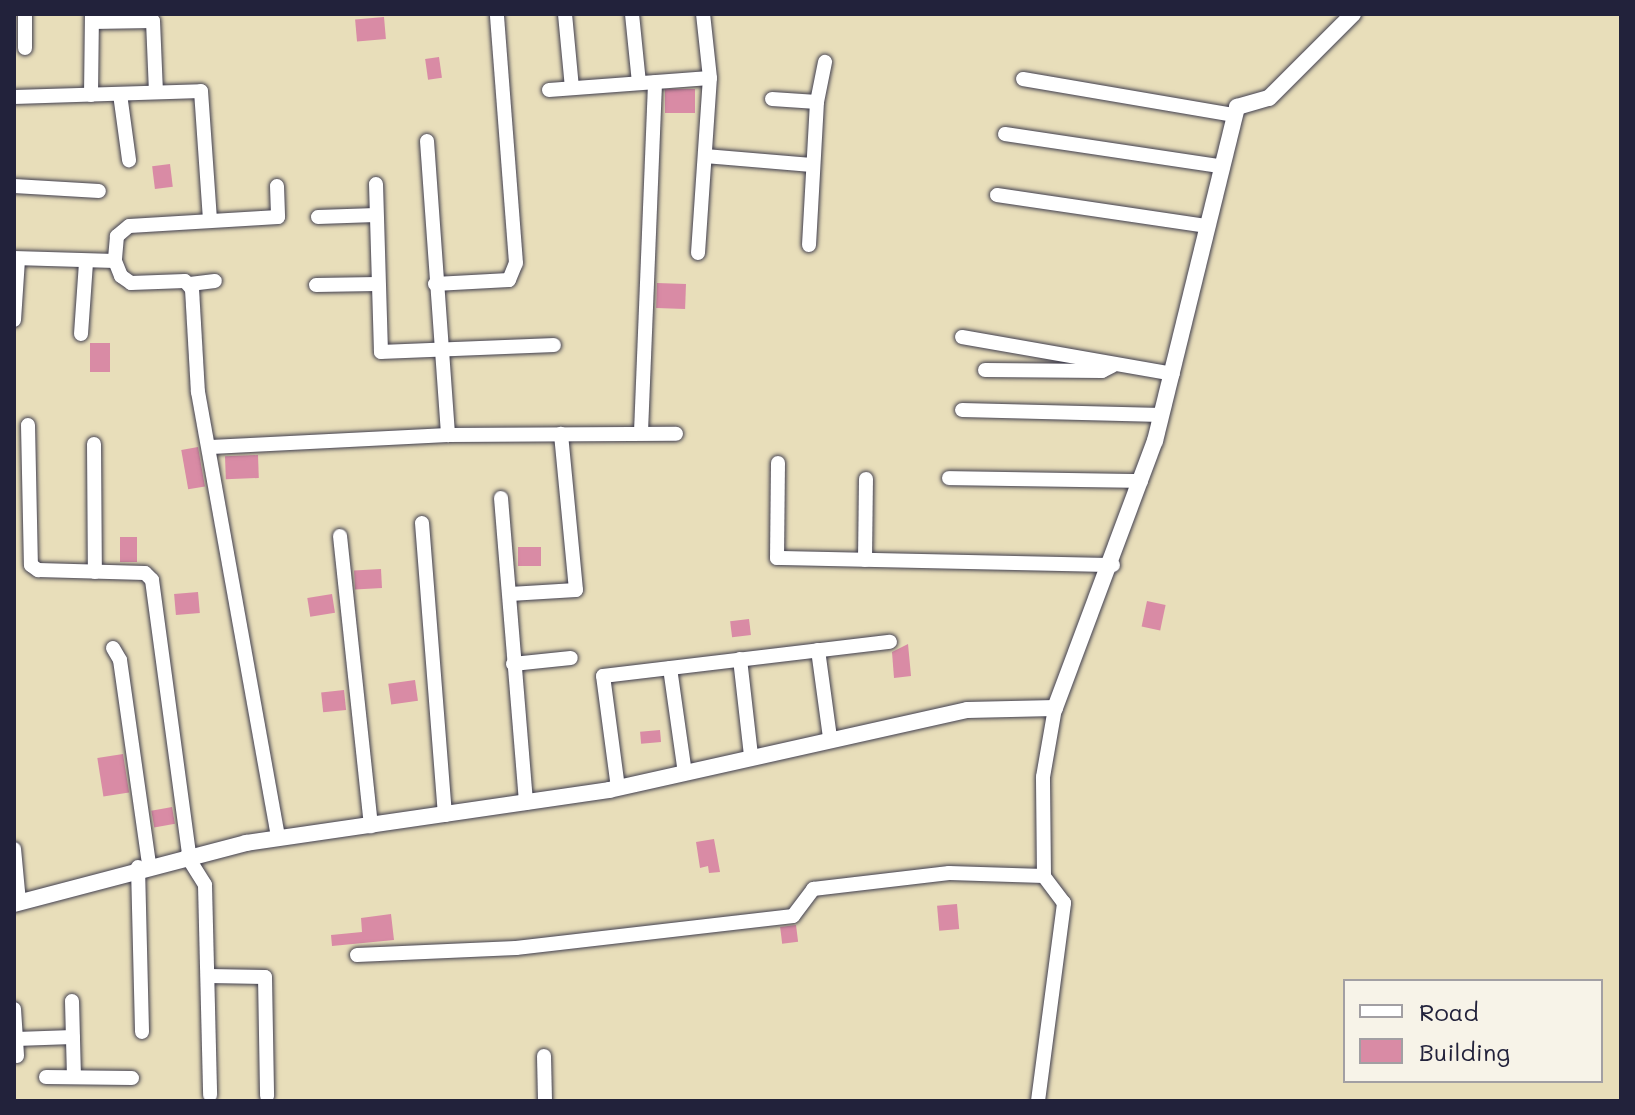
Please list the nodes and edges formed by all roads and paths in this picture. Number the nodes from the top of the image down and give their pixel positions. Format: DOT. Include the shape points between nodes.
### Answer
graph roads {
  1 [pos="25,14"];
  2 [pos="497,14"];
  3 [pos="565,14"];
  4 [pos="632,14"];
  5 [pos="703,14"];
  6 [pos="1353,14"];
  7 [pos="92,18"];
  8 [pos="25,48"];
  9 [pos="825,62"];
  10 [pos="710,78"];
  11 [pos="1023,79"];
  12 [pos="655,82"];
  13 [pos="639,83"];
  14 [pos="572,88"];
  15 [pos="549,90"];
  16 [pos="156,92"];
  17 [pos="120,94"];
  18 [pos="91,95"];
  19 [pos="14,97"];
  20 [pos="772,99"];
  21 [pos="817,102"];
  22 [pos="1233,115"];
  23 [pos="1005,134"];
  24 [pos="427,141"];
  25 [pos="705,156"];
  26 [pos="129,160"];
  27 [pos="812,165"];
  28 [pos="1220,166"];
  29 [pos="376,184"];
  30 [pos="14,186"];
  31 [pos="277,186"];
  32 [pos="99,191"];
  33 [pos="997,195"];
  34 [pos="376,215"];
  35 [pos="318,217"];
  36 [pos="210,219"];
  37 [pos="1206,226"];
  38 [pos="809,245"];
  39 [pos="698,253"];
  40 [pos="16,258"];
  41 [pos="115,261"];
  42 [pos="86,262"];
  43 [pos="215,281"];
  44 [pos="190,284"];
  45 [pos="377,284"];
  46 [pos="435,284"];
  47 [pos="316,285"];
  48 [pos="14,320"];
  49 [pos="81,334"];
  50 [pos="962,337"];
  51 [pos="554,345"];
  52 [pos="441,353"];
  53 [pos="1117,364"];
  54 [pos="985,370"];
  55 [pos="1173,374"];
  56 [pos="962,410"];
  57 [pos="1162,415"];
  58 [pos="28,425"];
  59 [pos="641,432"];
  60 [pos="561,434"];
  61 [pos="676,434"];
  62 [pos="448,435"];
  63 [pos="94,444"];
  64 [pos="211,447"];
  65 [pos="778,463"];
  66 [pos="949,478"];
  67 [pos="866,479"];
  68 [pos="1141,481"];
  69 [pos="501,498"];
  70 [pos="422,523"];
  71 [pos="340,536"];
  72 [pos="865,560"];
  73 [pos="1113,565"];
  74 [pos="95,572"];
  75 [pos="510,594"];
  76 [pos="890,642"];
  77 [pos="113,648"];
  78 [pos="818,650"];
  79 [pos="571,658"];
  80 [pos="740,659"];
  81 [pos="513,664"];
  82 [pos="670,668"];
  83 [pos="1055,708"];
  84 [pos="830,738"];
  85 [pos="751,756"];
  86 [pos="685,773"];
  87 [pos="618,788"];
  88 [pos="526,803"];
  89 [pos="445,815"];
  90 [pos="371,826"];
  91 [pos="278,837"];
  92 [pos="14,849"];
  93 [pos="188,856"];
  94 [pos="144,866"];
  95 [pos="1044,876"];
  96 [pos="16,903"];
  97 [pos="357,955"];
  98 [pos="209,976"];
  99 [pos="72,1001"];
  100 [pos="14,1009"];
  101 [pos="142,1032"];
  102 [pos="73,1037"];
  103 [pos="16,1039"];
  104 [pos="17,1056"];
  105 [pos="544,1056"];
  106 [pos="46,1077"];
  107 [pos="74,1077"];
  108 [pos="132,1078"];
  109 [pos="210,1095"];
  110 [pos="267,1096"];
  111 [pos="545,1101"];
  112 [pos="1038,1101"];
  1 -- 8 [label="street"];
  2 -- 46 [label="street" via="516,263 509,280"];
  3 -- 14 [label="street"];
  4 -- 13 [label="street"];
  5 -- 10 [label="street"];
  6 -- 22 [label="street" via="1269,98 1242,101"];
  7 -- 16 [label="street" via="153,21"];
  7 -- 18 [label="street"];
  9 -- 21 [label="street"];
  10 -- 12 [label="street"];
  10 -- 25 [label="street"];
  11 -- 22 [label="street"];
  12 -- 13 [label="street"];
  12 -- 59 [label="street"];
  13 -- 14 [label="street"];
  14 -- 15 [label="street"];
  16 -- 17 [label="street"];
  16 -- 36 [label="street" via="201,91"];
  17 -- 18 [label="street"];
  17 -- 26 [label="street"];
  18 -- 19 [label="street"];
  20 -- 21 [label="street"];
  21 -- 27 [label="street"];
  22 -- 28 [label="street"];
  23 -- 28 [label="street"];
  24 -- 46 [label="street"];
  25 -- 27 [label="street"];
  25 -- 39 [label="street"];
  27 -- 38 [label="street"];
  28 -- 37 [label="street"];
  29 -- 34 [label="street"];
  30 -- 32 [label="street"];
  31 -- 36 [label="street" via="278,217"];
  33 -- 37 [label="street"];
  34 -- 35 [label="street"];
  34 -- 45 [label="street"];
  36 -- 41 [label="street" via="129,226 117,236"];
  37 -- 55 [label="street"];
  40 -- 42 [label="street"];
  40 -- 48 [label="street"];
  41 -- 42 [label="street"];
  41 -- 44 [label="street" via="131,283"];
  42 -- 49 [label="street"];
  43 -- 44 [label="street"];
  44 -- 64 [label="street" via="198,392"];
  45 -- 47 [label="street"];
  45 -- 52 [label="street" via="381,352"];
  46 -- 52 [label="street"];
  50 -- 53 [label="street"];
  51 -- 52 [label="street"];
  52 -- 62 [label="street"];
  53 -- 54 [label="street" via="1102,371"];
  53 -- 55 [label="street"];
  55 -- 57 [label="street"];
  56 -- 57 [label="street"];
  57 -- 68 [label="street"];
  58 -- 74 [label="street" via="31,565 38,570"];
  59 -- 60 [label="street"];
  59 -- 61 [label="street"];
  60 -- 62 [label="street"];
  60 -- 75 [label="street" via="576,590"];
  62 -- 64 [label="street"];
  63 -- 74 [label="street"];
  64 -- 91 [label="street"];
  65 -- 72 [label="street" via="777,558"];
  66 -- 68 [label="street"];
  67 -- 72 [label="street"];
  68 -- 73 [label="street"];
  69 -- 75 [label="street"];
  70 -- 89 [label="street"];
  71 -- 90 [label="street"];
  72 -- 73 [label="street"];
  73 -- 83 [label="street"];
  74 -- 93 [label="street" via="145,573 152,580"];
  75 -- 81 [label="street"];
  76 -- 78 [label="street"];
  77 -- 94 [label="street" via="120,660"];
  78 -- 80 [label="street"];
  78 -- 84 [label="street"];
  79 -- 81 [label="street"];
  80 -- 82 [label="street"];
  80 -- 85 [label="street"];
  81 -- 88 [label="street"];
  82 -- 86 [label="street"];
  82 -- 87 [label="street" via="602,678"];
  83 -- 84 [label="street" via="967,710"];
  83 -- 95 [label="street" via="1043,777"];
  84 -- 85 [label="street"];
  85 -- 86 [label="street"];
  86 -- 87 [label="street"];
  87 -- 88 [label="street"];
  88 -- 89 [label="street"];
  89 -- 90 [label="street"];
  90 -- 91 [label="street"];
  91 -- 93 [label="street"];
  92 -- 96 [label="street"];
  93 -- 94 [label="street"];
  93 -- 98 [label="street" via="205,885"];
  94 -- 96 [label="street"];
  94 -- 101 [label="street"];
  95 -- 97 [label="street" via="949,873 813,889 793,916 516,948"];
  95 -- 112 [label="street" via="1064,903"];
  98 -- 109 [label="street"];
  98 -- 110 [label="street" via="265,977"];
  99 -- 102 [label="street"];
  100 -- 103 [label="street"];
  102 -- 103 [label="street"];
  102 -- 107 [label="street"];
  103 -- 104 [label="street"];
  105 -- 111 [label="street"];
  106 -- 107 [label="street"];
  107 -- 108 [label="street"];
}
